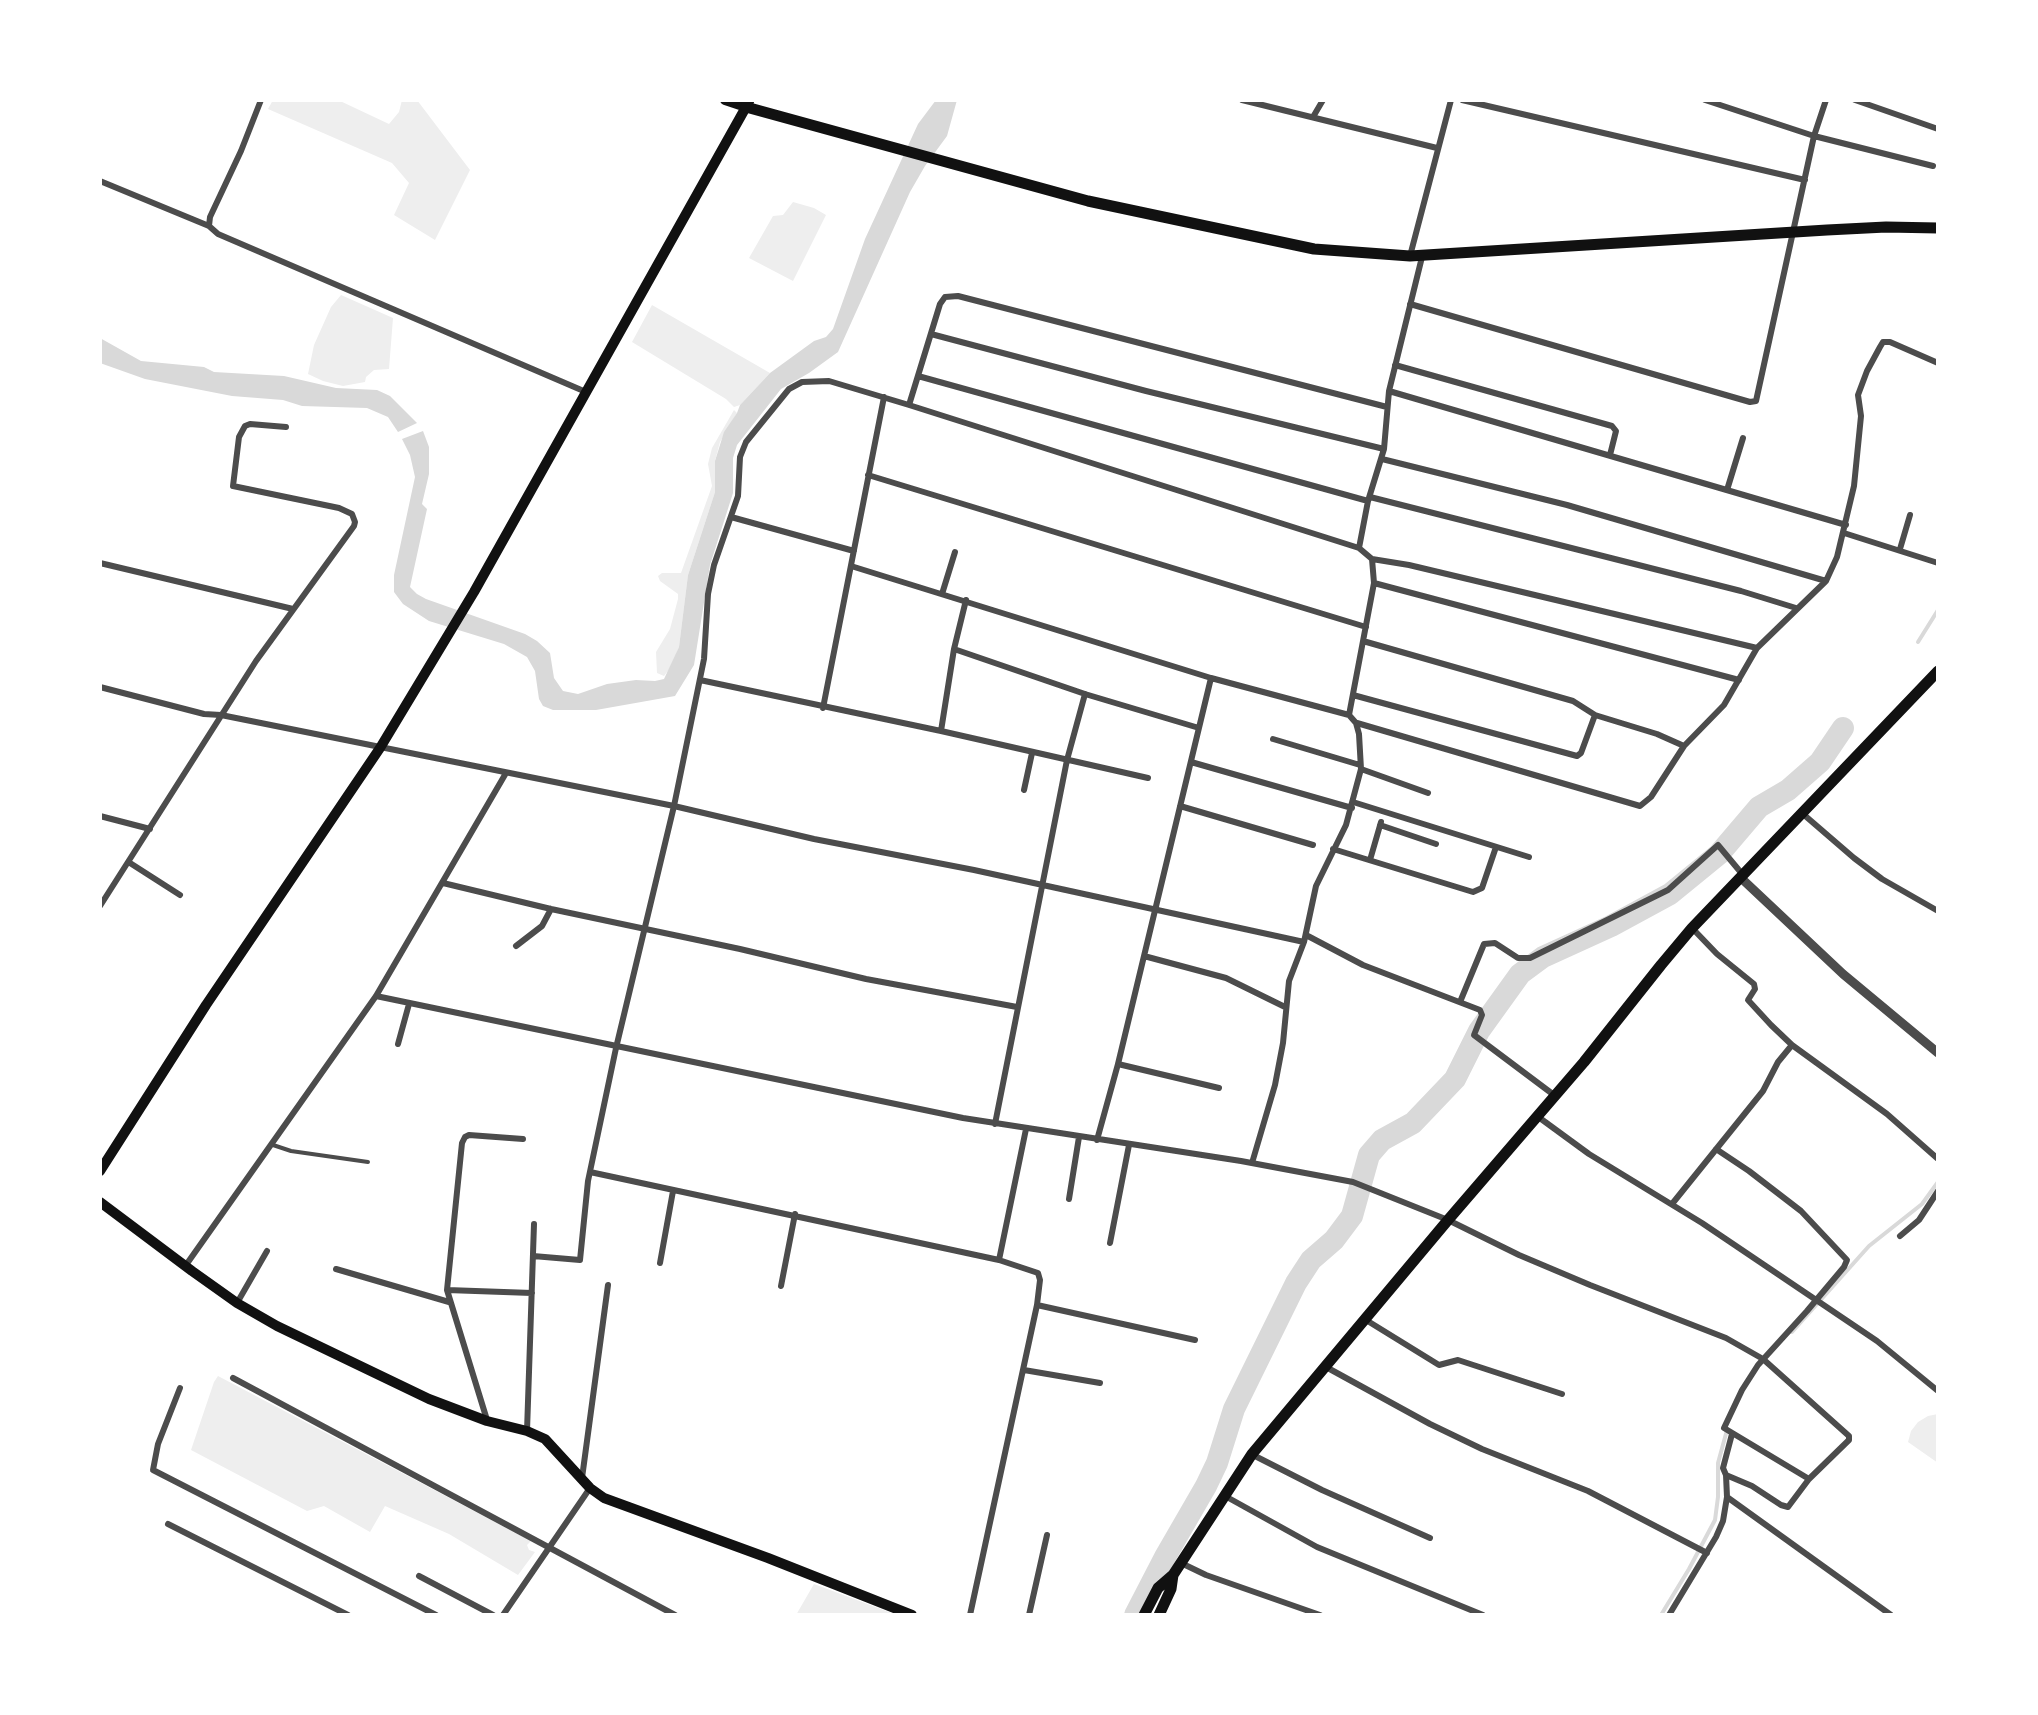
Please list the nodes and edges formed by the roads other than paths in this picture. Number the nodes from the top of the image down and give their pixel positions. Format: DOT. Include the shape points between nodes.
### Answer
graph roads {
  1 [pos="725,100"];
  2 [pos="1242,100"];
  3 [pos="1323,100"];
  4 [pos="1451,100"];
  5 [pos="1462,100"];
  6 [pos="1705,100"];
  7 [pos="1826,100"];
  8 [pos="1855,100"];
  9 [pos="259,102"];
  10 [pos="748,104"];
  11 [pos="1313,117"];
  12 [pos="1938,129"];
  13 [pos="1814,136"];
  14 [pos="1438,148"];
  15 [pos="1933,166"];
  16 [pos="1805,180"];
  17 [pos="100,181"];
  18 [pos="209,226"];
  19 [pos="1938,228"];
  20 [pos="1793,232"];
  21 [pos="1416,256"];
  22 [pos="1410,304"];
  23 [pos="930,334"];
  24 [pos="1938,363"];
  25 [pos="1396,365"];
  26 [pos="918,376"];
  27 [pos="1389,391"];
  28 [pos="587,392"];
  29 [pos="884,397"];
  30 [pos="909,405"];
  31 [pos="1386,407"];
  32 [pos="286,427"];
  33 [pos="1743,438"];
  34 [pos="1384,449"];
  35 [pos="1610,455"];
  36 [pos="1382,459"];
  37 [pos="868,475"];
  38 [pos="1727,490"];
  39 [pos="1369,499"];
  40 [pos="1910,515"];
  41 [pos="731,517"];
  42 [pos="1845,529"];
  43 [pos="1359,548"];
  44 [pos="1900,549"];
  45 [pos="854,550"];
  46 [pos="955,552"];
  47 [pos="1372,559"];
  48 [pos="100,563"];
  49 [pos="1938,563"];
  50 [pos="851,566"];
  51 [pos="1826,581"];
  52 [pos="1374,583"];
  53 [pos="942,594"];
  54 [pos="966,600"];
  55 [pos="1796,608"];
  56 [pos="293,609"];
  57 [pos="1366,627"];
  58 [pos="1363,641"];
  59 [pos="1757,648"];
  60 [pos="954,649"];
  61 [pos="1936,677"];
  62 [pos="1211,678"];
  63 [pos="700,680"];
  64 [pos="1739,680"];
  65 [pos="100,687"];
  66 [pos="1085,694"];
  67 [pos="1353,695"];
  68 [pos="823,708"];
  69 [pos="221,715"];
  70 [pos="1349,715"];
  71 [pos="1595,715"];
  72 [pos="1356,723"];
  73 [pos="1200,728"];
  74 [pos="941,731"];
  75 [pos="1273,739"];
  76 [pos="1684,746"];
  77 [pos="380,748"];
  78 [pos="1032,753"];
  79 [pos="1067,760"];
  80 [pos="1191,762"];
  81 [pos="1360,767"];
  82 [pos="506,773"];
  83 [pos="1148,778"];
  84 [pos="1024,790"];
  85 [pos="1428,793"];
  86 [pos="1352,805"];
  87 [pos="674,806"];
  88 [pos="1180,806"];
  89 [pos="1383,813"];
  90 [pos="1804,814"];
  91 [pos="100,816"];
  92 [pos="1380,825"];
  93 [pos="150,829"];
  94 [pos="1312,844"];
  95 [pos="1436,844"];
  96 [pos="1496,847"];
  97 [pos="1333,849"];
  98 [pos="1529,857"];
  99 [pos="1370,860"];
  100 [pos="130,862"];
  101 [pos="1742,877"];
  102 [pos="443,883"];
  103 [pos="1041,886"];
  104 [pos="180,896"];
  105 [pos="100,906"];
  106 [pos="1156,908"];
  107 [pos="552,909"];
  108 [pos="1938,912"];
  109 [pos="645,928"];
  110 [pos="1692,928"];
  111 [pos="1305,938"];
  112 [pos="516,946"];
  113 [pos="1144,956"];
  114 [pos="376,996"];
  115 [pos="1460,1002"];
  116 [pos="408,1004"];
  117 [pos="1017,1007"];
  118 [pos="1285,1007"];
  119 [pos="398,1044"];
  120 [pos="1792,1044"];
  121 [pos="616,1048"];
  122 [pos="1938,1053"];
  123 [pos="1118,1064"];
  124 [pos="1218,1088"];
  125 [pos="1554,1095"];
  126 [pos="1537,1116"];
  127 [pos="995,1124"];
  128 [pos="1026,1130"];
  129 [pos="1079,1137"];
  130 [pos="523,1139"];
  131 [pos="1097,1140"];
  132 [pos="273,1144"];
  133 [pos="1129,1145"];
  134 [pos="1716,1149"];
  135 [pos="1938,1159"];
  136 [pos="368,1162"];
  137 [pos="1252,1164"];
  138 [pos="100,1172"];
  139 [pos="590,1172"];
  140 [pos="673,1191"];
  141 [pos="1938,1192"];
  142 [pos="1069,1199"];
  143 [pos="100,1202"];
  144 [pos="1672,1204"];
  145 [pos="796,1214"];
  146 [pos="1448,1220"];
  147 [pos="534,1224"];
  148 [pos="1900,1236"];
  149 [pos="1110,1244"];
  150 [pos="267,1251"];
  151 [pos="533,1256"];
  152 [pos="999,1260"];
  153 [pos="660,1263"];
  154 [pos="185,1266"];
  155 [pos="336,1269"];
  156 [pos="608,1285"];
  157 [pos="781,1286"];
  158 [pos="447,1290"];
  159 [pos="532,1293"];
  160 [pos="449,1302"];
  161 [pos="237,1303"];
  162 [pos="1819,1303"];
  163 [pos="1038,1305"];
  164 [pos="1365,1319"];
  165 [pos="1195,1340"];
  166 [pos="1766,1361"];
  167 [pos="1326,1366"];
  168 [pos="1024,1370"];
  169 [pos="232,1378"];
  170 [pos="1100,1383"];
  171 [pos="180,1388"];
  172 [pos="1938,1392"];
  173 [pos="1562,1394"];
  174 [pos="487,1421"];
  175 [pos="528,1431"];
  176 [pos="1729,1432"];
  177 [pos="1252,1454"];
  178 [pos="1726,1475"];
  179 [pos="1810,1479"];
  180 [pos="586,1484"];
  181 [pos="1224,1495"];
  182 [pos="1727,1497"];
  183 [pos="168,1524"];
  184 [pos="1048,1535"];
  185 [pos="1430,1538"];
  186 [pos="549,1547"];
  187 [pos="1705,1552"];
  188 [pos="1181,1563"];
  189 [pos="1173,1575"];
  190 [pos="419,1576"];
  191 [pos="348,1615"];
  192 [pos="436,1615"];
  193 [pos="494,1615"];
  194 [pos="504,1615"];
  195 [pos="675,1615"];
  196 [pos="912,1615"];
  197 [pos="970,1615"];
  198 [pos="1029,1615"];
  199 [pos="1144,1615"];
  200 [pos="1159,1615"];
  201 [pos="1320,1615"];
  202 [pos="1483,1615"];
  203 [pos="1669,1615"];
  204 [pos="1891,1615"];
  1 -- 10 [label="main road"];
  2 -- 11 [label="street"];
  3 -- 11 [label="street"];
  4 -- 14 [label="street"];
  5 -- 16 [label="street"];
  6 -- 13 [label="street"];
  7 -- 13 [label="street"];
  8 -- 12 [label="street"];
  9 -- 18 [label="street"];
  10 -- 21 [label="highway" via="1115,208 1314,248"];
  10 -- 28 [label="main road"];
  11 -- 14 [label="street"];
  13 -- 15 [label="street"];
  13 -- 16 [label="street"];
  14 -- 21 [label="street"];
  16 -- 20 [label="street"];
  17 -- 18 [label="street"];
  18 -- 28 [label="street"];
  19 -- 20 [label="highway"];
  20 -- 21 [label="highway"];
  20 -- 22 [label="street" via="1754,402"];
  21 -- 22 [label="street"];
  22 -- 25 [label="street"];
  23 -- 26 [label="street"];
  23 -- 31 [label="street" via="940,304 958,296"];
  23 -- 34 [label="street"];
  24 -- 42 [label="street" via="1890,342 1873,358 1858,394 1856,474"];
  25 -- 27 [label="street"];
  25 -- 35 [label="street" via="1612,426"];
  26 -- 30 [label="street"];
  26 -- 39 [label="street"];
  27 -- 31 [label="street"];
  27 -- 35 [label="street"];
  28 -- 77 [label="main road"];
  29 -- 30 [label="street"];
  29 -- 37 [label="street"];
  29 -- 41 [label="street" via="830,381 802,382 789,390 746,442"];
  30 -- 43 [label="street"];
  31 -- 34 [label="street"];
  32 -- 56 [label="street" via="245,426 232,486 338,508 355,522"];
  33 -- 38 [label="street"];
  34 -- 36 [label="street"];
  35 -- 38 [label="street"];
  36 -- 39 [label="street"];
  36 -- 51 [label="street"];
  37 -- 45 [label="street"];
  37 -- 57 [label="street"];
  38 -- 42 [label="street"];
  39 -- 43 [label="street"];
  39 -- 55 [label="street"];
  40 -- 44 [label="street"];
  41 -- 45 [label="street"];
  41 -- 63 [label="street" via="708,594"];
  42 -- 44 [label="street"];
  42 -- 51 [label="street"];
  43 -- 47 [label="street"];
  44 -- 49 [label="street"];
  45 -- 50 [label="street"];
  46 -- 53 [label="street"];
  47 -- 52 [label="street"];
  47 -- 59 [label="street"];
  48 -- 56 [label="street"];
  50 -- 53 [label="street"];
  50 -- 68 [label="street"];
  51 -- 55 [label="street"];
  52 -- 57 [label="street"];
  52 -- 64 [label="street"];
  53 -- 54 [label="street"];
  54 -- 60 [label="street"];
  54 -- 62 [label="street"];
  55 -- 59 [label="street"];
  56 -- 69 [label="street"];
  57 -- 58 [label="street"];
  58 -- 67 [label="street"];
  58 -- 71 [label="street" via="1578,702"];
  59 -- 64 [label="street"];
  60 -- 66 [label="street"];
  60 -- 74 [label="street"];
  61 -- 90 [label="highway"];
  62 -- 70 [label="street"];
  62 -- 73 [label="street"];
  63 -- 68 [label="street"];
  63 -- 87 [label="street"];
  64 -- 76 [label="street"];
  65 -- 69 [label="street"];
  66 -- 73 [label="street"];
  66 -- 79 [label="street"];
  67 -- 70 [label="street"];
  67 -- 71 [label="street" via="1576,756"];
  68 -- 74 [label="street"];
  69 -- 77 [label="street"];
  69 -- 93 [label="street"];
  70 -- 72 [label="street"];
  71 -- 76 [label="street"];
  72 -- 76 [label="street" via="1633,806 1646,803"];
  72 -- 81 [label="street"];
  73 -- 80 [label="street"];
  74 -- 78 [label="street"];
  75 -- 81 [label="street"];
  77 -- 82 [label="street"];
  77 -- 138 [label="main road"];
  78 -- 79 [label="street"];
  78 -- 84 [label="street"];
  79 -- 83 [label="street"];
  79 -- 103 [label="street"];
  80 -- 86 [label="street"];
  80 -- 88 [label="street"];
  81 -- 85 [label="street"];
  81 -- 86 [label="street"];
  82 -- 87 [label="street"];
  82 -- 102 [label="street"];
  86 -- 89 [label="street"];
  86 -- 97 [label="street"];
  87 -- 103 [label="street"];
  87 -- 109 [label="street"];
  88 -- 94 [label="street"];
  88 -- 106 [label="street"];
  89 -- 92 [label="street"];
  89 -- 96 [label="street"];
  90 -- 101 [label="highway"];
  90 -- 108 [label="street" via="1882,879"];
  91 -- 93 [label="street"];
  92 -- 95 [label="street"];
  92 -- 99 [label="street"];
  93 -- 100 [label="street"];
  96 -- 98 [label="street"];
  96 -- 99 [label="street" via="1482,888 1473,892"];
  97 -- 99 [label="street"];
  97 -- 111 [label="street" via="1316,886"];
  100 -- 104 [label="street"];
  100 -- 105 [label="street"];
  101 -- 110 [label="highway"];
  101 -- 115 [label="street" via="1718,845 1668,890 1530,958 1484,944"];
  101 -- 122 [label="street"];
  102 -- 107 [label="street"];
  102 -- 114 [label="street"];
  103 -- 106 [label="street"];
  103 -- 117 [label="street"];
  106 -- 111 [label="street"];
  106 -- 113 [label="street"];
  107 -- 109 [label="street"];
  107 -- 112 [label="street"];
  109 -- 117 [label="street"];
  109 -- 121 [label="street"];
  110 -- 120 [label="street" via="1754,984 1748,1000"];
  110 -- 125 [label="highway"];
  111 -- 115 [label="street"];
  111 -- 118 [label="street"];
  113 -- 118 [label="street" via="1226,978"];
  113 -- 123 [label="street"];
  114 -- 116 [label="street"];
  114 -- 132 [label="street"];
  115 -- 125 [label="street" via="1482,1013 1477,1037"];
  116 -- 119 [label="street"];
  116 -- 121 [label="street"];
  117 -- 127 [label="street"];
  118 -- 137 [label="street" via="1275,1086"];
  120 -- 134 [label="street"];
  120 -- 135 [label="street"];
  121 -- 127 [label="street"];
  121 -- 139 [label="street"];
  123 -- 124 [label="street"];
  123 -- 131 [label="street"];
  125 -- 126 [label="highway"];
  126 -- 144 [label="street"];
  126 -- 146 [label="highway"];
  127 -- 128 [label="street"];
  128 -- 129 [label="street"];
  128 -- 152 [label="street"];
  129 -- 131 [label="street"];
  129 -- 142 [label="street"];
  130 -- 158 [label="street" via="465,1137"];
  131 -- 133 [label="street"];
  132 -- 136 [label="lane"];
  132 -- 154 [label="street"];
  133 -- 137 [label="street"];
  133 -- 149 [label="street"];
  134 -- 144 [label="street"];
  134 -- 162 [label="street" via="1802,1212 1844,1255 1844,1268"];
  137 -- 146 [label="street" via="1353,1182"];
  139 -- 140 [label="street"];
  139 -- 151 [label="street" via="580,1260"];
  140 -- 145 [label="street"];
  140 -- 153 [label="street"];
  141 -- 148 [label="street"];
  143 -- 154 [label="main road"];
  144 -- 162 [label="street"];
  145 -- 152 [label="street"];
  145 -- 157 [label="street"];
  146 -- 164 [label="highway"];
  146 -- 166 [label="street"];
  147 -- 151 [label="street"];
  150 -- 161 [label="street"];
  151 -- 159 [label="street"];
  152 -- 163 [label="street" via="1038,1273"];
  154 -- 161 [label="main road"];
  155 -- 160 [label="street"];
  156 -- 180 [label="street"];
  158 -- 159 [label="street"];
  158 -- 160 [label="street"];
  159 -- 175 [label="street"];
  160 -- 174 [label="street"];
  161 -- 174 [label="main road"];
  162 -- 166 [label="street"];
  162 -- 172 [label="street"];
  163 -- 165 [label="street"];
  163 -- 168 [label="street"];
  164 -- 167 [label="highway"];
  164 -- 173 [label="street" via="1439,1365 1458,1360"];
  166 -- 176 [label="street" via="1742,1390 1726,1423"];
  166 -- 179 [label="street" via="1847,1433 1849,1440"];
  167 -- 177 [label="highway"];
  167 -- 187 [label="street" via="1430,1424 1588,1491"];
  168 -- 170 [label="street"];
  168 -- 197 [label="street"];
  169 -- 186 [label="street"];
  171 -- 192 [label="street" via="153,1470"];
  174 -- 175 [label="main road"];
  175 -- 180 [label="main road" via="545,1439"];
  176 -- 178 [label="street"];
  176 -- 179 [label="street"];
  177 -- 181 [label="highway"];
  177 -- 185 [label="street"];
  178 -- 179 [label="street" via="1785,1507"];
  178 -- 182 [label="street"];
  180 -- 186 [label="street"];
  180 -- 196 [label="main road" via="604,1498"];
  181 -- 188 [label="highway"];
  181 -- 202 [label="street" via="1317,1547"];
  182 -- 187 [label="street" via="1723,1521"];
  182 -- 204 [label="street"];
  183 -- 191 [label="street"];
  184 -- 198 [label="street"];
  186 -- 194 [label="street"];
  186 -- 195 [label="street"];
  187 -- 203 [label="street"];
  188 -- 189 [label="highway"];
  188 -- 201 [label="street"];
  189 -- 199 [label="highway"];
  189 -- 200 [label="highway"];
  190 -- 193 [label="street"];
}
